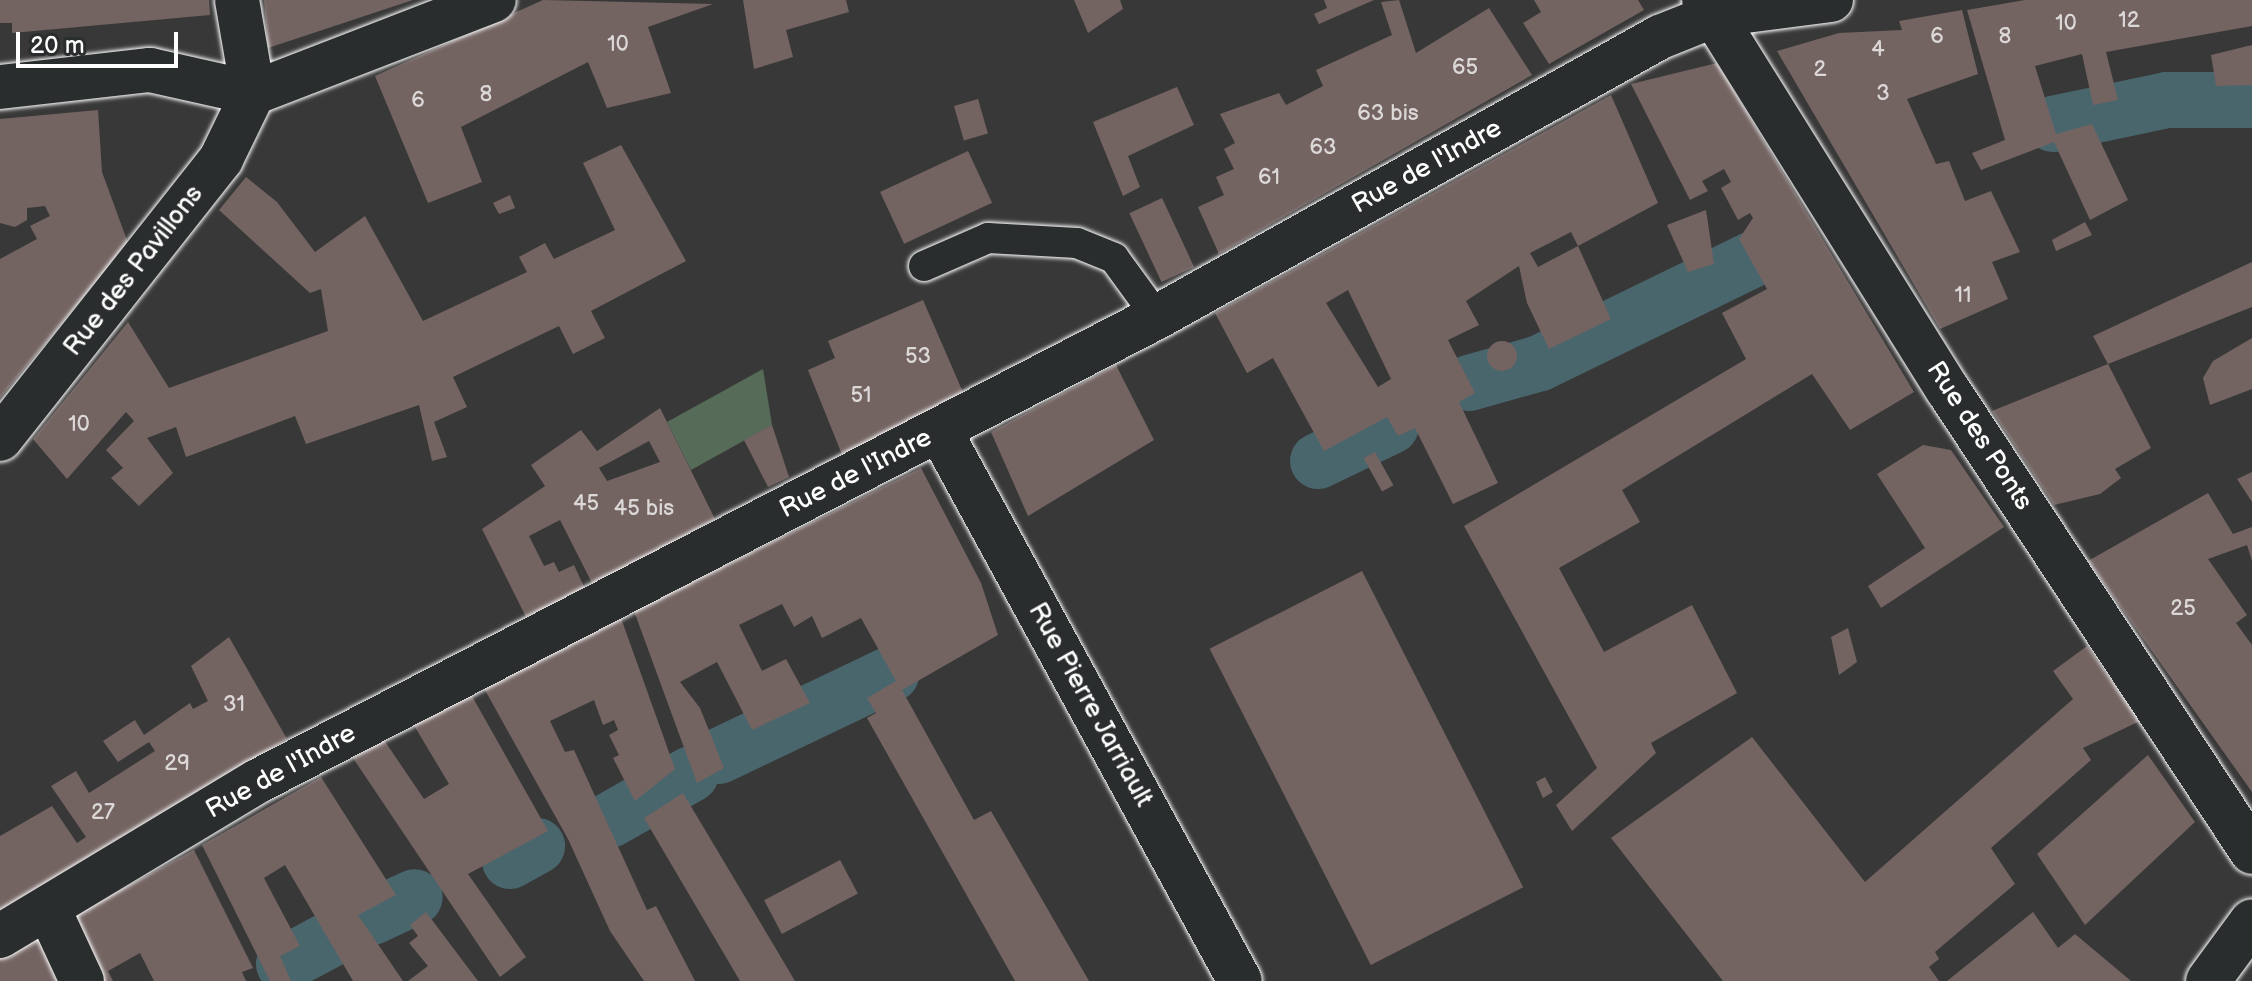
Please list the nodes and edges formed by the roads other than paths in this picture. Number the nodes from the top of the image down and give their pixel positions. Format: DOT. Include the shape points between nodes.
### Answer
graph roads {
  1 [pos="237,0"];
  2 [pos="494,0"];
  3 [pos="1831,0"];
  4 [pos="1709,7"];
  5 [pos="0,87"];
  6 [pos="253,93"];
  7 [pos="924,266"];
  8 [pos="1157,317"];
  9 [pos="940,431"];
  10 [pos="0,439"];
  11 [pos="2252,852"];
  12 [pos="49,910"];
  13 [pos="2252,921"];
  14 [pos="0,936"];
  15 [pos="82,981"];
  16 [pos="1240,981"];
  17 [pos="2208,981"];
  1 -- 6 [label="street"];
  2 -- 6 [label="street"];
  3 -- 4 [label="street, Rue de l'Indre"];
  4 -- 8 [label="street, Rue de l'Indre"];
  4 -- 11 [label="street, Rue des Ponts" via="2017,495"];
  5 -- 6 [label="street" via="150,70"];
  6 -- 10 [label="street, Rue des Pavillons" via="221,159"];
  7 -- 8 [label="lane" via="988,238 1077,243 1114,258"];
  8 -- 9 [label="street, Rue de l'Indre"];
  9 -- 12 [label="street, Rue de l'Indre" via="258,781"];
  9 -- 16 [label="street, Rue Pierre Jarriault"];
  12 -- 14 [label="street, Rue de l'Indre"];
  12 -- 15 [label="street"];
  13 -- 17 [label="street"];
}
